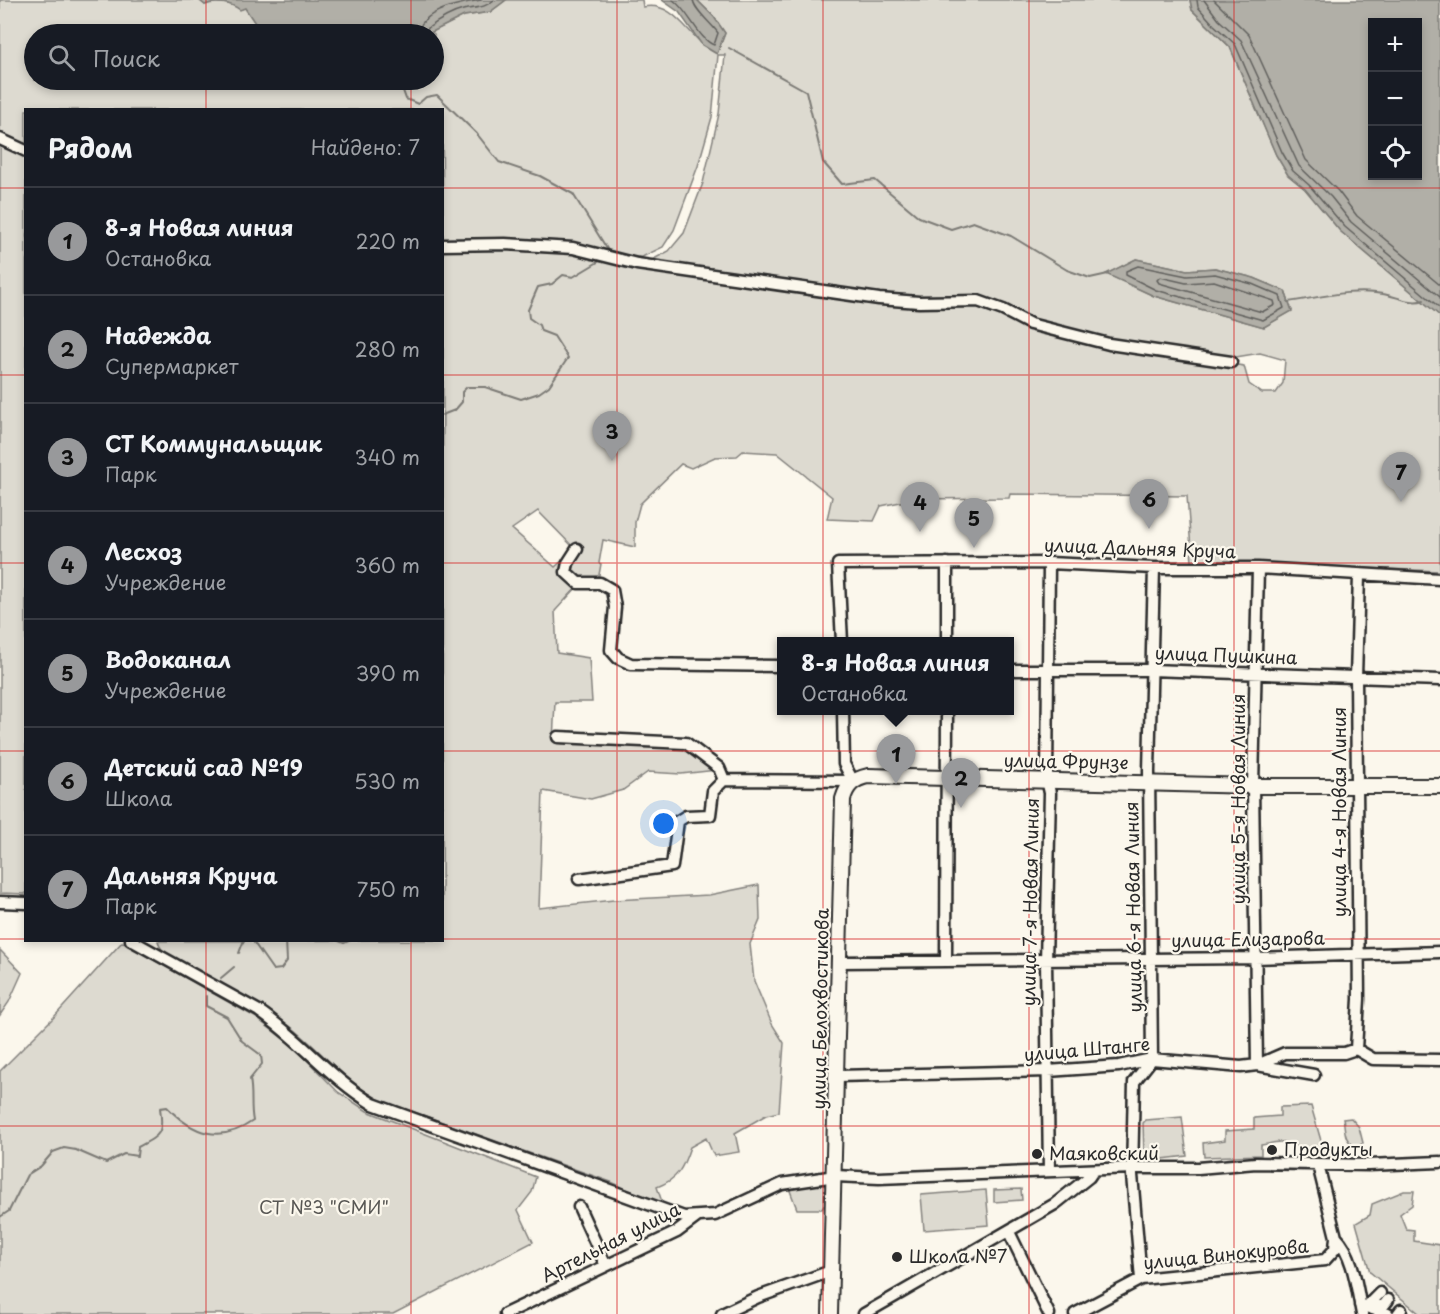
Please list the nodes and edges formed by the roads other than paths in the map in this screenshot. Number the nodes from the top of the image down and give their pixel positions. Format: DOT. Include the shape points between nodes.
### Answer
graph roads {
  1 [pos="0,139"];
  2 [pos="24,150"];
  3 [pos="444,245"];
  4 [pos="1232,362"];
  5 [pos="577,549"];
  6 [pos="947,562"];
  7 [pos="1049,563"];
  8 [pos="1154,568"];
  9 [pos="1258,568"];
  10 [pos="1359,576"];
  11 [pos="1440,579"];
  12 [pos="842,637"];
  13 [pos="947,637"];
  14 [pos="777,666"];
  15 [pos="1151,669"];
  16 [pos="1014,670"];
  17 [pos="1049,671"];
  18 [pos="1257,674"];
  19 [pos="1356,677"];
  20 [pos="1440,680"];
  21 [pos="843,715"];
  22 [pos="947,715"];
  23 [pos="558,737"];
  24 [pos="947,778"];
  25 [pos="724,780"];
  26 [pos="1047,780"];
  27 [pos="853,781"];
  28 [pos="1149,783"];
  29 [pos="1358,785"];
  30 [pos="1253,786"];
  31 [pos="1440,786"];
  32 [pos="579,879"];
  33 [pos="0,902"];
  34 [pos="24,903"];
  35 [pos="150,946"];
  36 [pos="1440,952"];
  37 [pos="1357,954"];
  38 [pos="1255,958"];
  39 [pos="1153,959"];
  40 [pos="1046,961"];
  41 [pos="840,962"];
  42 [pos="946,962"];
  43 [pos="1356,1049"];
  44 [pos="1152,1059"];
  45 [pos="1440,1060"];
  46 [pos="1257,1065"];
  47 [pos="1048,1071"];
  48 [pos="1314,1075"];
  49 [pos="838,1076"];
  50 [pos="1440,1162"];
  51 [pos="1318,1165"];
  52 [pos="1132,1168"];
  53 [pos="1049,1171"];
  54 [pos="1093,1171"];
  55 [pos="835,1176"];
  56 [pos="579,1207"];
  57 [pos="698,1217"];
  58 [pos="1009,1232"];
  59 [pos="1336,1237"];
  60 [pos="606,1266"];
  61 [pos="831,1271"];
  62 [pos="1141,1279"];
  63 [pos="1384,1296"];
  64 [pos="1364,1309"];
  65 [pos="505,1314"];
  66 [pos="722,1314"];
  67 [pos="830,1314"];
  68 [pos="864,1314"];
  69 [pos="1049,1314"];
  70 [pos="1076,1314"];
  71 [pos="1388,1314"];
  1 -- 2 [label="street"];
  3 -- 4 [label="street" via="573,248 637,264 879,299 978,301 1030,324 1109,344"];
  5 -- 14 [label="street" via="566,572 578,583 604,584 612,590 615,607 611,650 618,658 631,664"];
  6 -- 7 [label="street, улица Дальняя Круча"];
  6 -- 12 [label="street, улица Дальняя Круча" via="838,564"];
  6 -- 13 [label="street"];
  7 -- 8 [label="street, улица Дальняя Круча"];
  7 -- 17 [label="street, улица 7-я Новая Линия"];
  8 -- 9 [label="street, улица Дальняя Круча"];
  8 -- 15 [label="street, улица 6-я Новая Линия"];
  9 -- 10 [label="street, улица Дальняя Круча"];
  9 -- 18 [label="street, улица 5-я Новая Линия"];
  10 -- 11 [label="street, улица Дальняя Круча"];
  10 -- 19 [label="street, улица 4-я Новая Линия"];
  15 -- 17 [label="street, улица Пушкина"];
  15 -- 18 [label="street, улица Пушкина"];
  15 -- 28 [label="street, улица 6-я Новая Линия"];
  16 -- 17 [label="street, улица Пушкина"];
  17 -- 26 [label="street, улица 7-я Новая Линия"];
  18 -- 19 [label="street, улица Пушкина"];
  18 -- 30 [label="street, улица 5-я Новая Линия"];
  19 -- 20 [label="street, улица Пушкина"];
  19 -- 29 [label="street, улица 4-я Новая Линия"];
  21 -- 27 [label="street" via="844,764"];
  22 -- 24 [label="street"];
  23 -- 25 [label="street" via="686,743 719,768"];
  24 -- 26 [label="main road, улица Фрунзе"];
  24 -- 27 [label="main road, улица Фрунзе" via="868,776"];
  24 -- 42 [label="street"];
  25 -- 27 [label="street, улица Фрунзе"];
  25 -- 32 [label="street" via="713,791 710,815 686,816 678,821 672,866"];
  26 -- 28 [label="main road, улица Фрунзе"];
  26 -- 40 [label="street, улица 7-я Новая Линия" via="1050,793"];
  27 -- 41 [label="main road, улица Белохвостикова" via="843,799"];
  28 -- 30 [label="main road, улица Фрунзе"];
  28 -- 39 [label="street, улица 6-я Новая Линия"];
  29 -- 30 [label="main road, улица Фрунзе"];
  29 -- 31 [label="main road, улица Фрунзе"];
  29 -- 37 [label="street, улица 4-я Новая Линия"];
  30 -- 38 [label="street, улица 5-я Новая Линия"];
  33 -- 34 [label="street"];
  35 -- 57 [label="street" via="278,1024 337,1080 373,1104 672,1214"];
  36 -- 37 [label="street, улица Елизарова"];
  37 -- 38 [label="street, улица Елизарова"];
  37 -- 43 [label="street, улица 4-я Новая Линия"];
  38 -- 39 [label="street, улица Елизарова"];
  38 -- 46 [label="street, улица 5-я Новая Линия"];
  39 -- 40 [label="street, улица Елизарова"];
  39 -- 44 [label="street, улица 6-я Новая Линия"];
  40 -- 42 [label="street, улица Елизарова"];
  40 -- 47 [label="street, улица 7-я Новая Линия"];
  41 -- 42 [label="street, улица Елизарова"];
  41 -- 49 [label="main road, улица Белохвостикова"];
  43 -- 45 [label="street, улица Штанге" via="1373,1059"];
  43 -- 46 [label="street, улица Штанге" via="1344,1053 1285,1053"];
  44 -- 46 [label="street, улица Штанге"];
  44 -- 47 [label="street, улица Штанге" via="1119,1066"];
  44 -- 52 [label="street" via="1134,1082"];
  46 -- 48 [label="street"];
  47 -- 49 [label="street, улица Штанге"];
  47 -- 53 [label="street, улица 7-я Новая Линия"];
  49 -- 55 [label="main road, улица Белохвостикова"];
  50 -- 51 [label="street, Артельная улица"];
  51 -- 52 [label="street, Артельная улица"];
  51 -- 59 [label="street"];
  52 -- 54 [label="street, Артельная улица"];
  52 -- 62 [label="street"];
  53 -- 54 [label="street, Артельная улица"];
  53 -- 55 [label="street, Артельная улица" via="879,1178"];
  54 -- 58 [label="street" via="1055,1204"];
  55 -- 57 [label="street, Артельная улица" via="782,1184 715,1215"];
  55 -- 61 [label="main road, улица Белохвостикова"];
  56 -- 60 [label="street"];
  57 -- 60 [label="street, Артельная улица" via="677,1232"];
  58 -- 68 [label="street"];
  58 -- 69 [label="street"];
  59 -- 62 [label="street, улица Винокурова" via="1335,1250 1324,1260"];
  59 -- 64 [label="street" via="1353,1272"];
  60 -- 65 [label="street, Артельная улица"];
  61 -- 66 [label="street"];
  61 -- 67 [label="main road, улица Белохвостикова"];
  62 -- 70 [label="street, улица Винокурова"];
  63 -- 64 [label="street" via="1378,1308"];
  64 -- 71 [label="street"];
}
